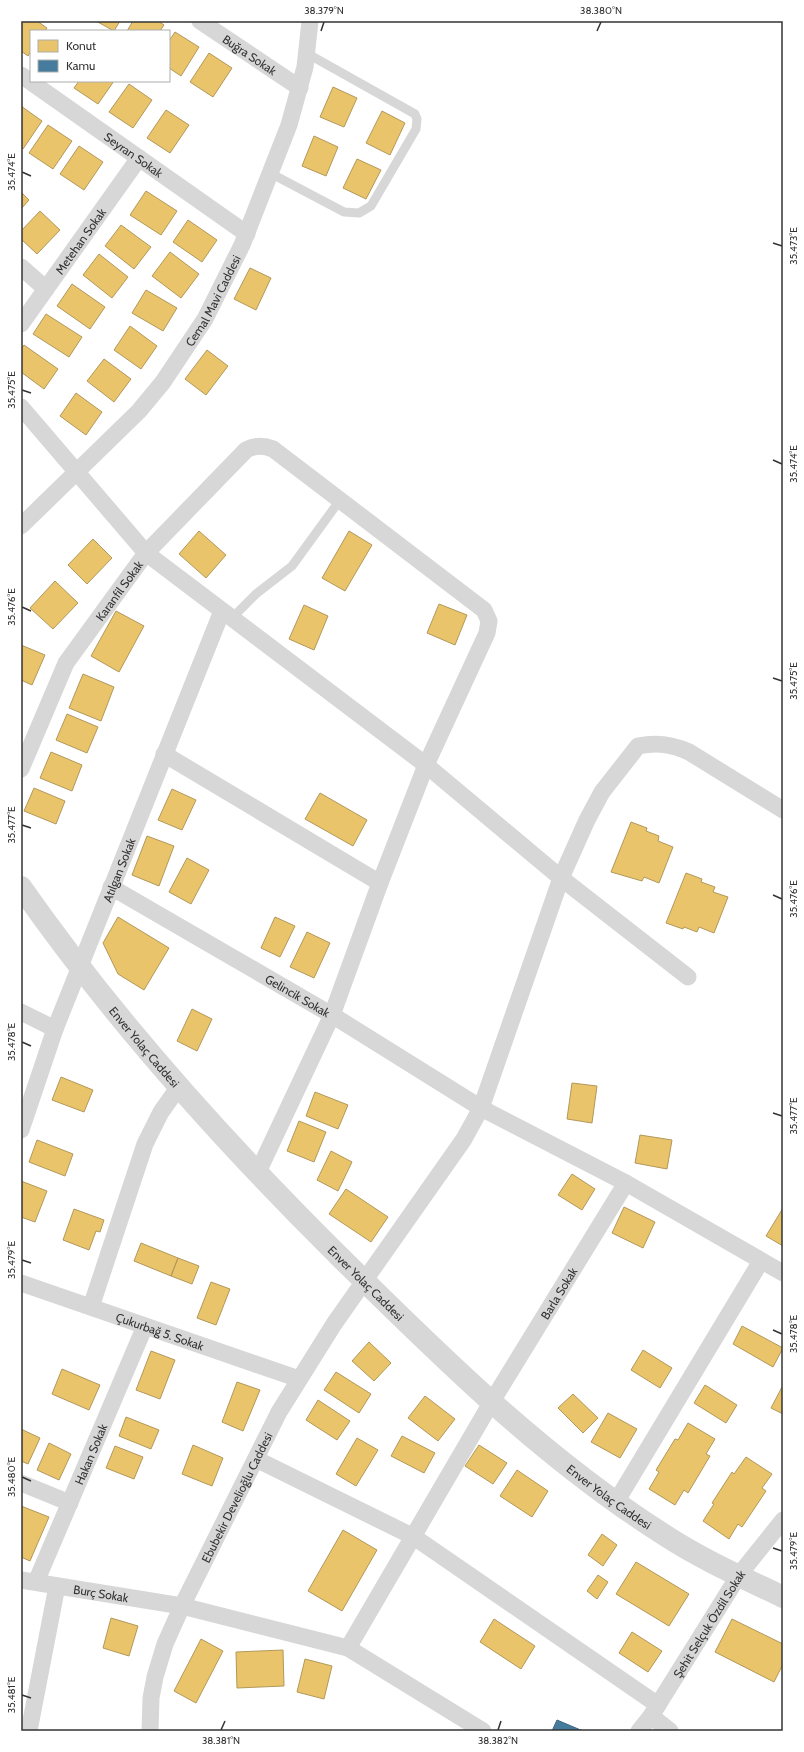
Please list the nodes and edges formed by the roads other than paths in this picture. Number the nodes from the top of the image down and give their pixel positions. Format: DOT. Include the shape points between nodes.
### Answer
graph roads {
  1 [pos="200,21"];
  2 [pos="310,21"];
  3 [pos="308,54"];
  4 [pos="21,75"];
  5 [pos="30,81"];
  6 [pos="31,82"];
  7 [pos="300,88"];
  8 [pos="139,158"];
  9 [pos="270,173"];
  10 [pos="247,234"];
  11 [pos="21,267"];
  12 [pos="46,289"];
  13 [pos="21,324"];
  14 [pos="21,407"];
  15 [pos="76,472"];
  16 [pos="340,500"];
  17 [pos="22,523"];
  18 [pos="146,552"];
  19 [pos="227,615"];
  20 [pos="164,754"];
  21 [pos="426,765"];
  22 [pos="21,769"];
  23 [pos="783,810"];
  24 [pos="561,878"];
  25 [pos="380,884"];
  26 [pos="21,887"];
  27 [pos="111,888"];
  28 [pos="80,965"];
  29 [pos="688,977"];
  30 [pos="21,1012"];
  31 [pos="332,1015"];
  32 [pos="55,1028"];
  33 [pos="178,1088"];
  34 [pos="480,1108"];
  35 [pos="21,1130"];
  36 [pos="257,1174"];
  37 [pos="626,1183"];
  38 [pos="761,1261"];
  39 [pos="783,1273"];
  40 [pos="364,1281"];
  41 [pos="21,1283"];
  42 [pos="91,1307"];
  43 [pos="145,1326"];
  44 [pos="299,1379"];
  45 [pos="491,1403"];
  46 [pos="256,1459"];
  47 [pos="21,1483"];
  48 [pos="616,1502"];
  49 [pos="70,1503"];
  50 [pos="783,1520"];
  51 [pos="414,1537"];
  52 [pos="739,1575"];
  53 [pos="29,1581"];
  54 [pos="57,1586"];
  55 [pos="783,1597"];
  56 [pos="182,1606"];
  57 [pos="348,1648"];
  58 [pos="654,1711"];
  59 [pos="29,1731"];
  60 [pos="150,1731"];
  61 [pos="483,1731"];
  62 [pos="639,1731"];
  63 [pos="670,1731"];
  1 -- 7 [label="street, Buğra Sokak"];
  2 -- 3 [label="street, Cemal Mavi Caddesi"];
  3 -- 7 [label="street, Cemal Mavi Caddesi"];
  3 -- 9 [label="lane" via="414,114 417,119 416,129 371,206 359,214 344,212"];
  4 -- 5 [label="street, Seyran Sokak"];
  6 -- 8 [label="street, Seyran Sokak"];
  7 -- 9 [label="street, Cemal Mavi Caddesi"];
  8 -- 10 [label="street, Seyran Sokak"];
  8 -- 12 [label="street, Metehan Sokak"];
  9 -- 10 [label="street, Cemal Mavi Caddesi"];
  10 -- 15 [label="street, Cemal Mavi Caddesi" via="205,319 176,363 139,411"];
  11 -- 12 [label="street"];
  12 -- 13 [label="street, Metehan Sokak"];
  14 -- 15 [label="street"];
  15 -- 17 [label="street, Cemal Mavi Caddesi"];
  15 -- 18 [label="street"];
  16 -- 18 [label="street, Karanfil Sokak" via="273,449 261,446 246,450"];
  16 -- 19 [label="lane" via="292,566"];
  16 -- 21 [label="street" via="480,605 488,616 487,632"];
  18 -- 19 [label="street"];
  18 -- 22 [label="street, Karanfil Sokak" via="66,663"];
  19 -- 20 [label="street, Atılgan Sokak"];
  19 -- 21 [label="street"];
  20 -- 25 [label="street"];
  20 -- 27 [label="street, Atılgan Sokak"];
  21 -- 24 [label="street"];
  21 -- 25 [label="street"];
  23 -- 24 [label="street, Ebubekir Develioğlu Caddesi" via="679,748 658,743 638,746 602,792"];
  24 -- 29 [label="street"];
  24 -- 34 [label="street, Ebubekir Develioğlu Caddesi"];
  25 -- 31 [label="street"];
  26 -- 28 [label="street, Enver Yolaç Caddesi"];
  27 -- 28 [label="street, Atılgan Sokak"];
  27 -- 31 [label="street, Gelincik Sokak"];
  28 -- 32 [label="street, Atılgan Sokak"];
  28 -- 33 [label="street, Enver Yolaç Caddesi" via="104,999"];
  30 -- 32 [label="street"];
  31 -- 34 [label="street, Gelincik Sokak"];
  31 -- 36 [label="street"];
  32 -- 35 [label="street, Atılgan Sokak"];
  33 -- 36 [label="street, Enver Yolaç Caddesi"];
  33 -- 42 [label="street" via="161,1112 145,1144"];
  34 -- 37 [label="street, Gelincik Sokak"];
  34 -- 40 [label="street, Ebubekir Develioğlu Caddesi" via="464,1139"];
  36 -- 40 [label="street, Enver Yolaç Caddesi"];
  37 -- 38 [label="street, Gelincik Sokak"];
  37 -- 45 [label="street, Barla Sokak"];
  38 -- 39 [label="street, Gelincik Sokak"];
  38 -- 48 [label="street"];
  40 -- 44 [label="street, Ebubekir Develioğlu Caddesi"];
  40 -- 45 [label="street, Enver Yolaç Caddesi"];
  41 -- 42 [label="street, Çukurbağ 5. Sokak"];
  42 -- 43 [label="street, Çukurbağ 5. Sokak"];
  43 -- 44 [label="street, Çukurbağ 5. Sokak"];
  43 -- 49 [label="street, Hakan Sokak"];
  44 -- 46 [label="street, Ebubekir Develioğlu Caddesi"];
  45 -- 48 [label="street, Enver Yolaç Caddesi" via="542,1446"];
  45 -- 51 [label="street, Barla Sokak"];
  46 -- 51 [label="street"];
  46 -- 56 [label="street, Ebubekir Develioğlu Caddesi"];
  47 -- 49 [label="street"];
  48 -- 52 [label="street, Enver Yolaç Caddesi" via="668,1538"];
  49 -- 53 [label="street, Hakan Sokak"];
  50 -- 52 [label="street, Şehit Selçuk Özdil Sokak"];
  51 -- 57 [label="street, Barla Sokak"];
  51 -- 58 [label="street"];
  52 -- 55 [label="street, Enver Yolaç Caddesi"];
  52 -- 58 [label="street, Şehit Selçuk Özdil Sokak"];
  53 -- 54 [label="street, Burç Sokak"];
  54 -- 56 [label="street, Burç Sokak"];
  54 -- 59 [label="street"];
  56 -- 57 [label="street, Burç Sokak"];
  56 -- 60 [label="street, Ebubekir Develioğlu Caddesi" via="154,1677"];
  57 -- 61 [label="street, Burç Sokak"];
  58 -- 62 [label="street, Şehit Selçuk Özdil Sokak"];
  58 -- 63 [label="street"];
}
